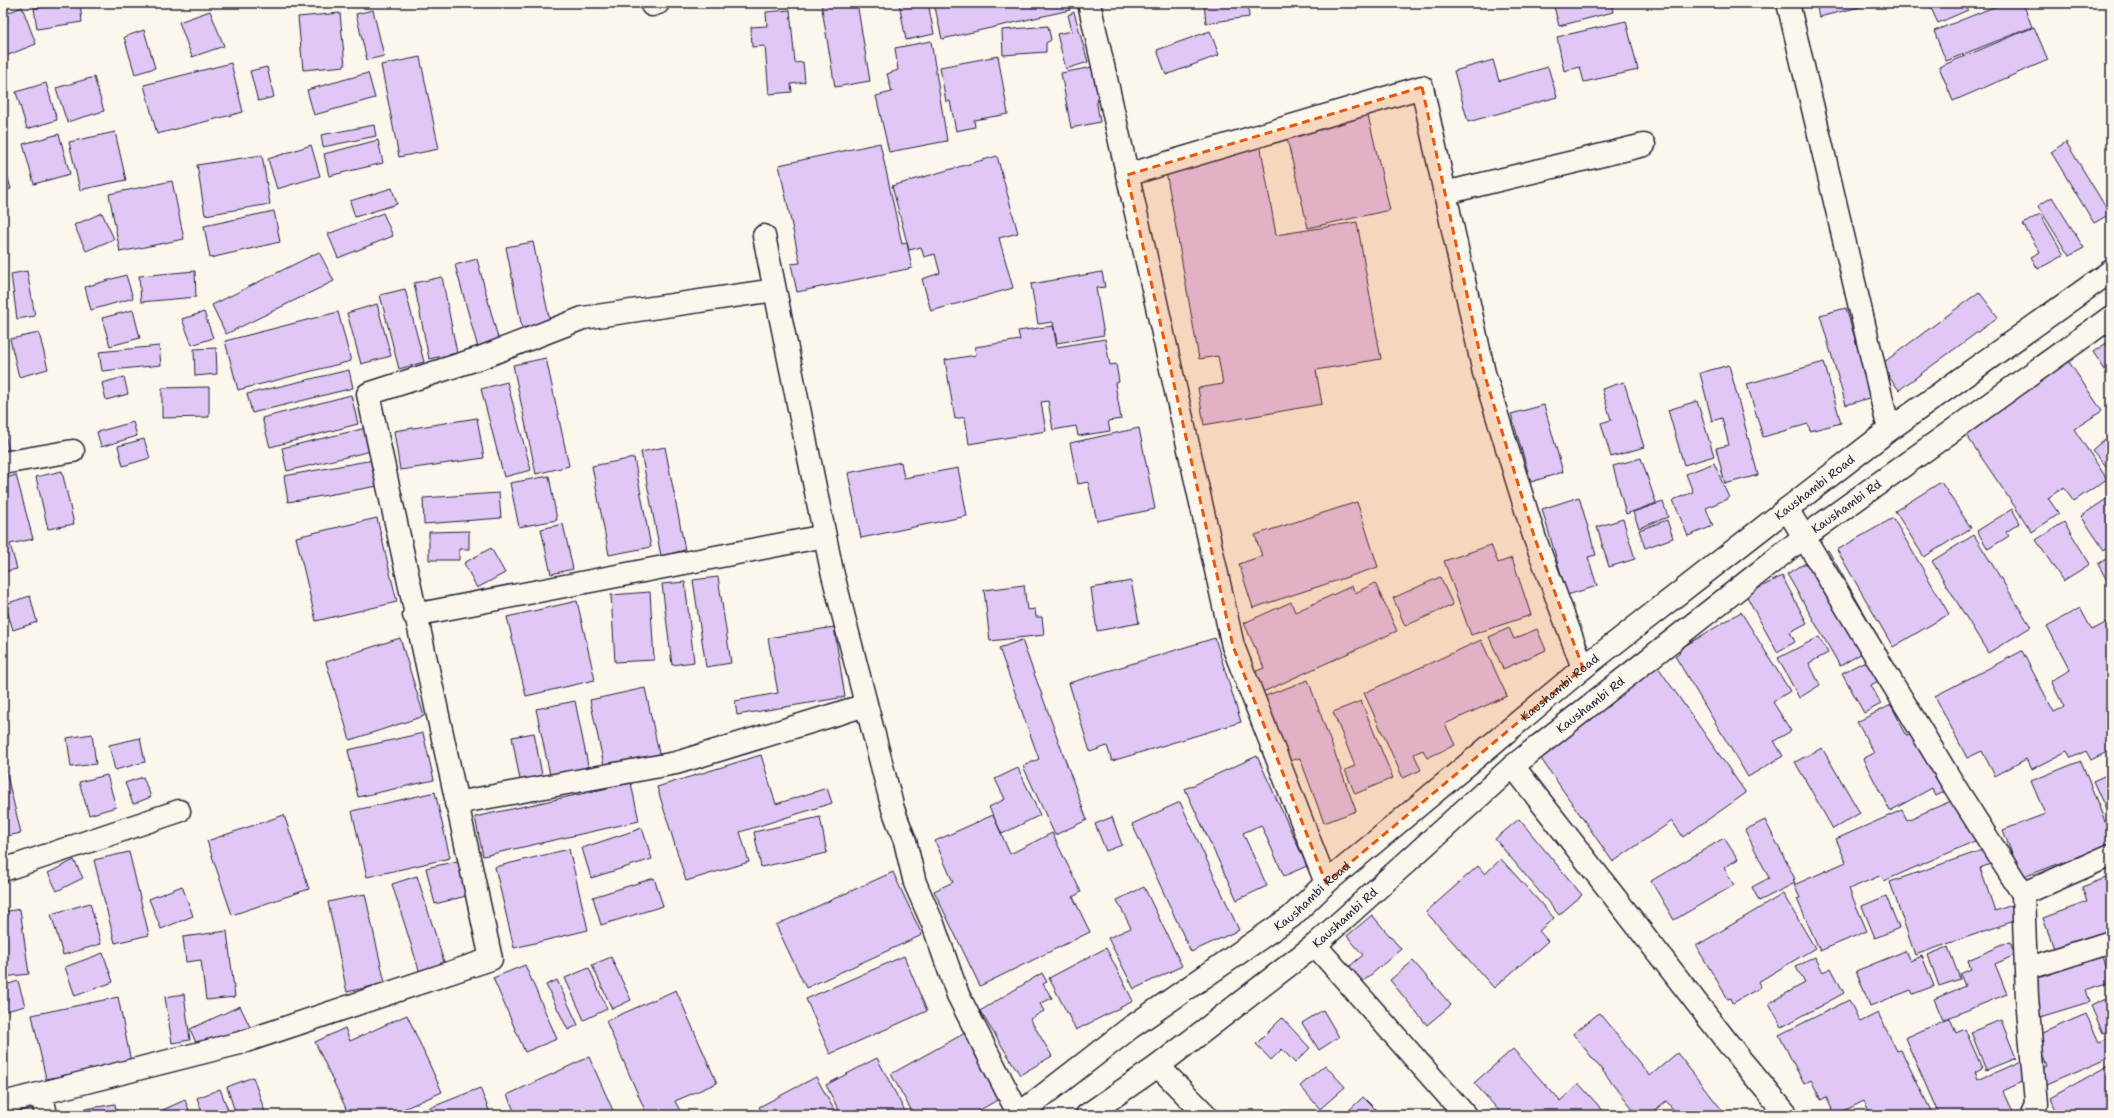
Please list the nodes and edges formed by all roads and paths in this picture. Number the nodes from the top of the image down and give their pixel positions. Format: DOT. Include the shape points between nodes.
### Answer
graph roads {
  1 [pos="1089,3"];
  2 [pos="1788,3"];
  3 [pos="1644,145"];
  4 [pos="1127,175"];
  5 [pos="1445,193"];
  6 [pos="764,236"];
  7 [pos="2111,271"];
  8 [pos="775,290"];
  9 [pos="2111,318"];
  10 [pos="1889,430"];
  11 [pos="73,451"];
  12 [pos="3,463"];
  13 [pos="1787,509"];
  14 [pos="825,536"];
  15 [pos="1804,537"];
  16 [pos="414,615"];
  17 [pos="1583,668"];
  18 [pos="866,705"];
  19 [pos="1513,766"];
  20 [pos="456,803"];
  21 [pos="179,811"];
  22 [pos="2111,855"];
  23 [pos="3,870"];
  24 [pos="1326,883"];
  25 [pos="2023,894"];
  26 [pos="2111,942"];
  27 [pos="1315,945"];
  28 [pos="2026,969"];
  29 [pos="1158,1066"];
  30 [pos="3,1104"];
  31 [pos="44,1105"];
  32 [pos="1018,1115"];
  33 [pos="1087,1115"];
  34 [pos="1206,1115"];
  35 [pos="1465,1115"];
  36 [pos="1787,1115"];
  37 [pos="2031,1115"];
  1 -- 4 [label="street"];
  2 -- 10 [label="street"];
  3 -- 5 [label="street"];
  4 -- 5 [label="street" via="1422,88"];
  4 -- 24 [label="street" via="1233,646"];
  5 -- 17 [label="street" via="1484,374 1535,539"];
  6 -- 8 [label="street"];
  7 -- 10 [label="street, Kaushambi Road"];
  8 -- 14 [label="street"];
  8 -- 16 [label="street" via="583,318 480,358 368,394"];
  9 -- 15 [label="street, Kaushambi Rd"];
  10 -- 13 [label="street, Kaushambi Road"];
  11 -- 12 [label="street"];
  13 -- 15 [label="street"];
  13 -- 17 [label="street, Kaushambi Road"];
  14 -- 16 [label="street"];
  14 -- 18 [label="street"];
  15 -- 19 [label="street, Kaushambi Rd"];
  15 -- 25 [label="street"];
  16 -- 20 [label="street"];
  17 -- 24 [label="street, Kaushambi Road"];
  18 -- 20 [label="street" via="676,763"];
  18 -- 32 [label="street" via="892,809 905,841 915,883 933,924 958,996"];
  19 -- 27 [label="street, Kaushambi Rd"];
  19 -- 36 [label="street" via="1740,1060"];
  20 -- 31 [label="street" via="491,959"];
  21 -- 23 [label="street"];
  22 -- 25 [label="street"];
  24 -- 32 [label="street, Kaushambi Road" via="1291,917 1130,1028"];
  25 -- 28 [label="street"];
  26 -- 28 [label="street"];
  27 -- 29 [label="street, Kaushambi Rd"];
  27 -- 35 [label="street"];
  28 -- 37 [label="street" via="2036,1104"];
  29 -- 33 [label="street, Kaushambi Rd"];
  29 -- 34 [label="street"];
  30 -- 31 [label="street"];
}
